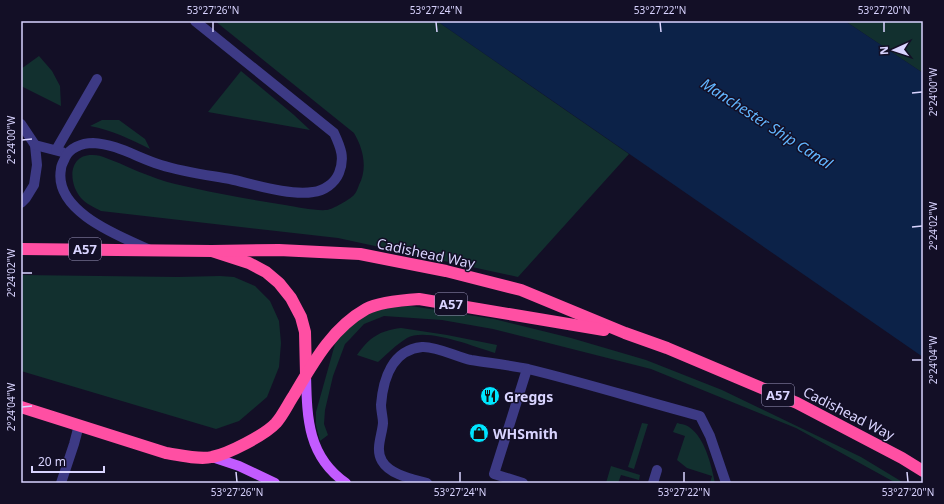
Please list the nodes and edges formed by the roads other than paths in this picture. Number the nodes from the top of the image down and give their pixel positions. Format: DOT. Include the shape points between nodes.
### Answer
graph roads {
  1 [pos="195,21"];
  2 [pos="97,79"];
  3 [pos="21,124"];
  4 [pos="35,145"];
  5 [pos="56,150"];
  6 [pos="67,153"];
  7 [pos="21,203"];
  8 [pos="21,249"];
  9 [pos="148,250"];
  10 [pos="212,251"];
  11 [pos="625,333"];
  12 [pos="527,369"];
  13 [pos="306,374"];
  14 [pos="21,407"];
  15 [pos="79,425"];
  16 [pos="212,457"];
  17 [pos="657,470"];
  18 [pos="923,471"];
  19 [pos="61,483"];
  20 [pos="275,483"];
  21 [pos="346,483"];
  22 [pos="427,483"];
  23 [pos="523,483"];
  24 [pos="653,483"];
  25 [pos="726,483"];
  1 -- 6 [label="street" via="334,133 340,147 342,164 337,178 326,188 313,192 291,192 161,165 117,147 92,143 77,146"];
  2 -- 5 [label="street"];
  3 -- 4 [label="street"];
  4 -- 5 [label="street"];
  4 -- 7 [label="street" via="37,165 34,185"];
  5 -- 6 [label="street"];
  6 -- 9 [label="street" via="60,169 66,197 80,212 101,227"];
  8 -- 9 [label="highway, A57"];
  9 -- 10 [label="highway, A57"];
  10 -- 11 [label="highway, Cadishead Way / A57" via="286,250 360,254 401,262 522,290"];
  10 -- 13 [label="highway, A57" via="249,263 266,272 291,298 301,317 305,332"];
  11 -- 13 [label="highway, Cadishead Way / A57" via="419,299 397,301 367,309 345,323"];
  11 -- 18 [label="highway, Cadishead Way / A57" via="797,403"];
  12 -- 22 [label="street" via="470,360 445,351 423,347 406,350 390,366 381,406 383,423 379,453 382,462 389,469"];
  12 -- 23 [label="street" via="494,474"];
  12 -- 25 [label="street" via="700,416 710,436"];
  13 -- 16 [label="highway, A57" via="276,423 247,444"];
  13 -- 21 [label="main road" via="307,410 312,440 334,475"];
  14 -- 15 [label="highway, A57"];
  15 -- 16 [label="highway, A57" via="166,454"];
  15 -- 19 [label="street"];
  16 -- 20 [label="main road"];
  17 -- 24 [label="street"];
}
